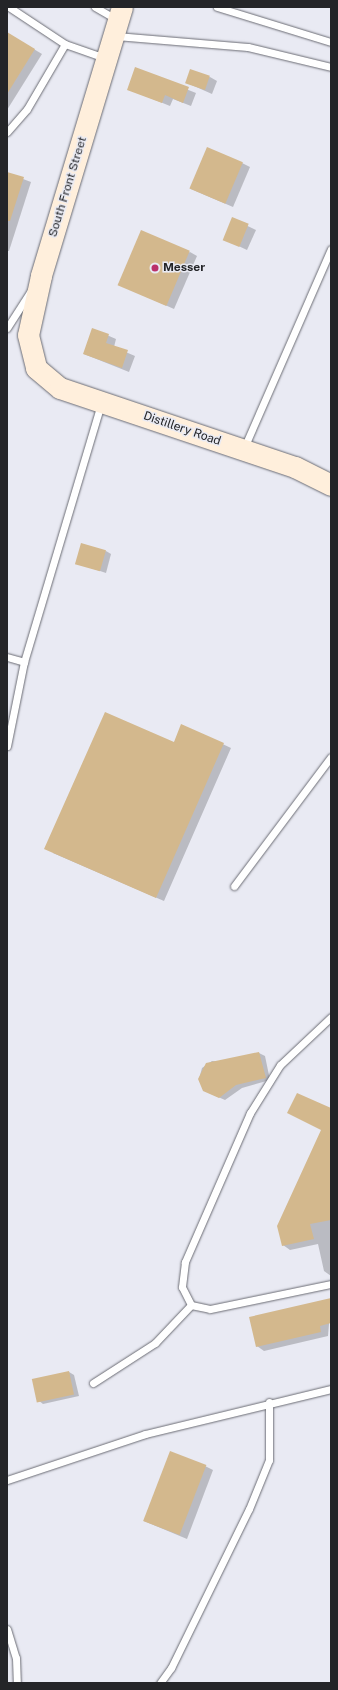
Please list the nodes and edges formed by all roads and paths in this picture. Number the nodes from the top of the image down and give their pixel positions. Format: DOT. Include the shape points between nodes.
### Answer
graph roads {
  1 [pos="9,7"];
  2 [pos="95,7"];
  3 [pos="217,7"];
  4 [pos="118,21"];
  5 [pos="331,42"];
  6 [pos="65,44"];
  7 [pos="107,59"];
  8 [pos="331,67"];
  9 [pos="7,132"];
  10 [pos="331,249"];
  11 [pos="42,276"];
  12 [pos="7,328"];
  13 [pos="36,368"];
  14 [pos="101,401"];
  15 [pos="244,450"];
  16 [pos="331,484"];
  17 [pos="7,658"];
  18 [pos="24,662"];
  19 [pos="11,708"];
  20 [pos="7,746"];
  21 [pos="331,758"];
  22 [pos="234,886"];
  23 [pos="331,1017"];
  24 [pos="331,1284"];
  25 [pos="191,1305"];
  26 [pos="93,1383"];
  27 [pos="331,1389"];
  28 [pos="269,1402"];
  29 [pos="7,1480"];
  30 [pos="7,1629"];
  31 [pos="17,1683"];
  32 [pos="160,1683"];
  1 -- 6 [label="lane"];
  2 -- 4 [label="lane"];
  3 -- 5 [label="lane"];
  4 -- 7 [label="street, South Front Street"];
  4 -- 8 [label="lane" via="248,47"];
  6 -- 7 [label="lane"];
  6 -- 9 [label="lane" via="27,109"];
  7 -- 11 [label="street, South Front Street"];
  10 -- 15 [label="lane"];
  11 -- 12 [label="lane"];
  11 -- 13 [label="street, South Front Street" via="28,335"];
  13 -- 14 [label="street, Distillery Road" via="60,388"];
  14 -- 15 [label="street, Distillery Road"];
  14 -- 18 [label="lane"];
  15 -- 16 [label="street, Distillery Road"];
  17 -- 18 [label="lane"];
  18 -- 19 [label="lane"];
  19 -- 20 [label="lane"];
  21 -- 22 [label="lane"];
  23 -- 25 [label="lane" via="280,1065 250,1113 185,1262 182,1287"];
  24 -- 25 [label="lane" via="210,1309"];
  25 -- 26 [label="lane" via="154,1343"];
  27 -- 28 [label="lane"];
  28 -- 29 [label="lane" via="145,1434"];
  28 -- 32 [label="lane" via="269,1460 249,1509 172,1668"];
  30 -- 31 [label="lane" via="16,1658"];
}
